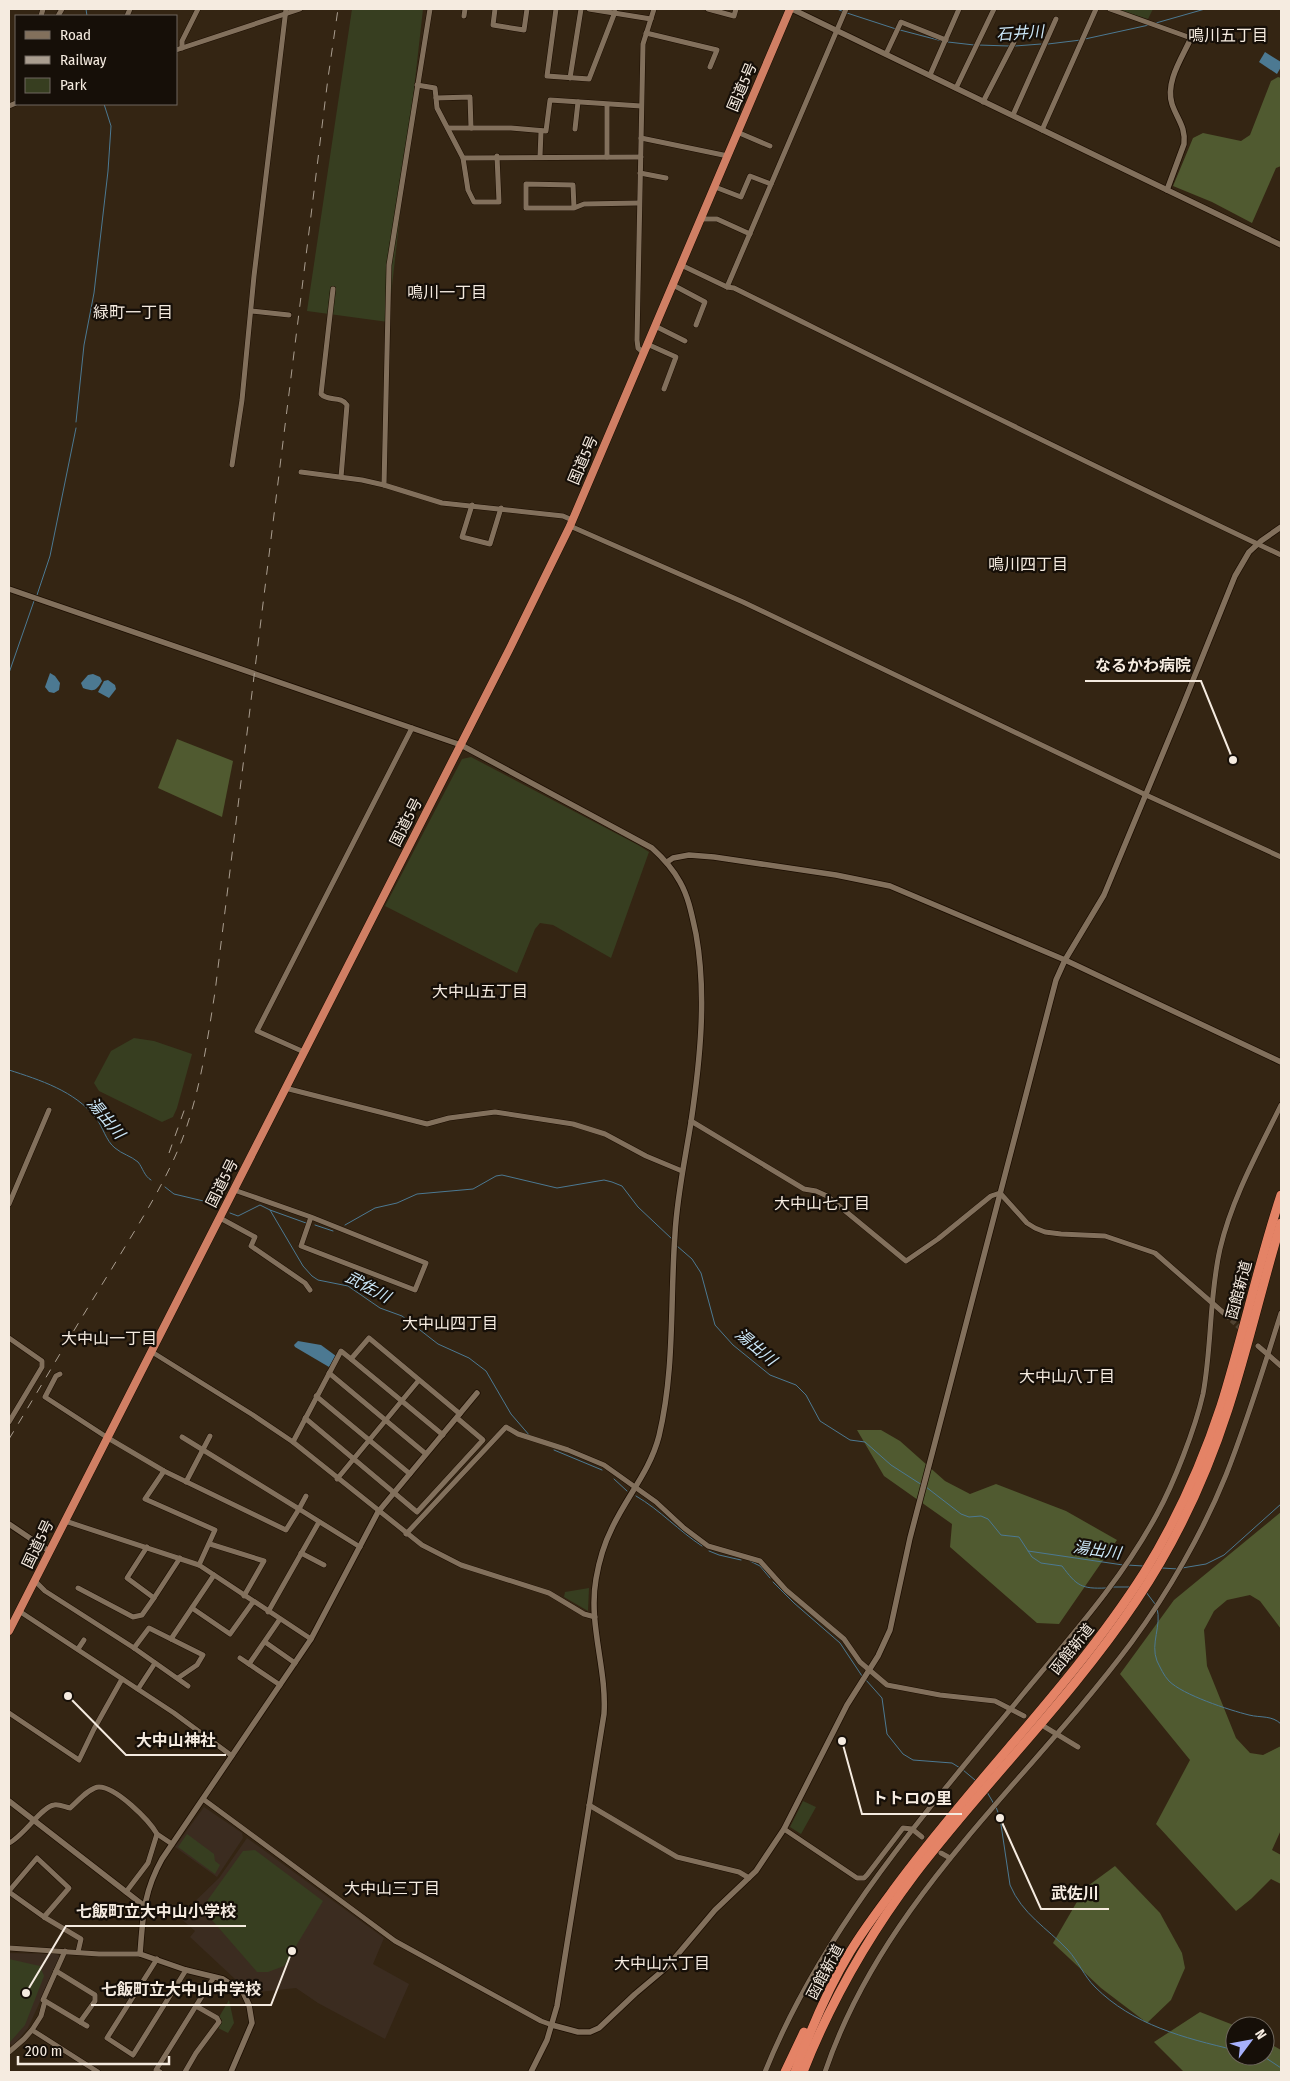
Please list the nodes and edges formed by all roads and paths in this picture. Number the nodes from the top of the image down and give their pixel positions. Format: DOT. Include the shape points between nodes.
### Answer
graph roads {
  1 [pos="198,9"];
  2 [pos="300,9"];
  3 [pos="430,9"];
  4 [pos="465,9"];
  5 [pos="495,9"];
  6 [pos="527,9"];
  7 [pos="556,9"];
  8 [pos="581,9"];
  9 [pos="589,9"];
  10 [pos="654,9"];
  11 [pos="708,9"];
  12 [pos="736,9"];
  13 [pos="791,9"];
  14 [pos="846,9"];
  15 [pos="951,9"];
  16 [pos="994,9"];
  17 [pos="1096,9"];
  18 [pos="1110,9"];
  19 [pos="959,10"];
  20 [pos="286,11"];
  21 [pos="616,12"];
  22 [pos="464,16"];
  23 [pos="651,19"];
  24 [pos="1056,19"];
  25 [pos="837,31"];
  26 [pos="646,33"];
  27 [pos="1191,38"];
  28 [pos="946,40"];
  29 [pos="1014,42"];
  30 [pos="179,49"];
  31 [pos="886,54"];
  32 [pos="710,68"];
  33 [pos="930,75"];
  34 [pos="570,78"];
  35 [pos="417,86"];
  36 [pos="956,88"];
  37 [pos="436,98"];
  38 [pos="578,102"];
  39 [pos="984,102"];
  40 [pos="607,105"];
  41 [pos="641,106"];
  42 [pos="1013,115"];
  43 [pos="448,128"];
  44 [pos="471,128"];
  45 [pos="575,129"];
  46 [pos="1042,130"];
  47 [pos="541,131"];
  48 [pos="737,132"];
  49 [pos="641,138"];
  50 [pos="770,146"];
  51 [pos="498,156"];
  52 [pos="728,156"];
  53 [pos="540,157"];
  54 [pos="607,157"];
  55 [pos="641,157"];
  56 [pos="463,158"];
  57 [pos="640,173"];
  58 [pos="666,178"];
  59 [pos="771,184"];
  60 [pos="715,187"];
  61 [pos="1167,190"];
  62 [pos="639,204"];
  63 [pos="574,208"];
  64 [pos="701,219"];
  65 [pos="750,234"];
  66 [pos="1281,245"];
  67 [pos="681,265"];
  68 [pos="673,285"];
  69 [pos="727,287"];
  70 [pos="334,289"];
  71 [pos="251,311"];
  72 [pos="288,315"];
  73 [pos="696,325"];
  74 [pos="655,326"];
  75 [pos="685,340"];
  76 [pos="648,344"];
  77 [pos="644,353"];
  78 [pos="664,389"];
  79 [pos="232,465"];
  80 [pos="301,472"];
  81 [pos="340,477"];
  82 [pos="384,485"];
  83 [pos="472,506"];
  84 [pos="501,508"];
  85 [pos="571,523"];
  86 [pos="1281,527"];
  87 [pos="1256,545"];
  88 [pos="1281,555"];
  89 [pos="9,589"];
  90 [pos="412,728"];
  91 [pos="461,745"];
  92 [pos="1146,795"];
  93 [pos="1281,857"];
  94 [pos="667,862"];
  95 [pos="1065,960"];
  96 [pos="304,1052"];
  97 [pos="1281,1062"];
  98 [pos="285,1088"];
  99 [pos="1281,1105"];
  100 [pos="49,1110"];
  101 [pos="691,1121"];
  102 [pos="682,1171"];
  103 [pos="234,1190"];
  104 [pos="1000,1193"];
  105 [pos="1281,1195"];
  106 [pos="9,1204"];
  107 [pos="312,1217"];
  108 [pos="220,1218"];
  109 [pos="1281,1223"];
  110 [pos="310,1290"];
  111 [pos="1211,1301"];
  112 [pos="1281,1313"];
  113 [pos="1226,1315"];
  114 [pos="9,1338"];
  115 [pos="1258,1346"];
  116 [pos="152,1352"];
  117 [pos="1268,1354"];
  118 [pos="352,1358"];
  119 [pos="1281,1366"];
  120 [pos="329,1373"];
  121 [pos="60,1374"];
  122 [pos="419,1380"];
  123 [pos="477,1393"];
  124 [pos="316,1396"];
  125 [pos="402,1401"];
  126 [pos="458,1416"];
  127 [pos="305,1418"];
  128 [pos="385,1421"];
  129 [pos="9,1422"];
  130 [pos="443,1435"];
  131 [pos="210,1436"];
  132 [pos="182,1437"];
  133 [pos="108,1438"];
  134 [pos="369,1440"];
  135 [pos="293,1442"];
  136 [pos="203,1450"];
  137 [pos="426,1454"];
  138 [pos="354,1458"];
  139 [pos="164,1471"];
  140 [pos="410,1474"];
  141 [pos="337,1479"];
  142 [pos="186,1482"];
  143 [pos="636,1488"];
  144 [pos="394,1492"];
  145 [pos="306,1496"];
  146 [pos="299,1509"];
  147 [pos="378,1512"];
  148 [pos="65,1521"];
  149 [pos="319,1522"];
  150 [pos="9,1524"];
  151 [pos="406,1534"];
  152 [pos="210,1544"];
  153 [pos="147,1547"];
  154 [pos="360,1547"];
  155 [pos="1164,1547"];
  156 [pos="49,1552"];
  157 [pos="301,1553"];
  158 [pos="180,1558"];
  159 [pos="199,1565"];
  160 [pos="324,1565"];
  161 [pos="214,1575"];
  162 [pos="35,1581"];
  163 [pos="78,1588"];
  164 [pos="244,1596"];
  165 [pos="154,1598"];
  166 [pos="254,1602"];
  167 [pos="192,1608"];
  168 [pos="19,1611"];
  169 [pos="268,1612"];
  170 [pos="594,1617"];
  171 [pos="280,1619"];
  172 [pos="9,1631"];
  173 [pos="171,1639"];
  174 [pos="311,1639"];
  175 [pos="84,1640"];
  176 [pos="265,1642"];
  177 [pos="134,1648"];
  178 [pos="78,1649"];
  179 [pos="240,1658"];
  180 [pos="155,1663"];
  181 [pos="295,1663"];
  182 [pos="249,1664"];
  183 [pos="867,1672"];
  184 [pos="178,1678"];
  185 [pos="122,1679"];
  186 [pos="280,1685"];
  187 [pos="188,1686"];
  188 [pos="138,1689"];
  189 [pos="1011,1709"];
  190 [pos="9,1713"];
  191 [pos="1024,1716"];
  192 [pos="1045,1728"];
  193 [pos="1056,1734"];
  194 [pos="1078,1747"];
  195 [pos="232,1756"];
  196 [pos="976,1793"];
  197 [pos="202,1799"];
  198 [pos="10,1803"];
  199 [pos="590,1805"];
  200 [pos="34,1820"];
  201 [pos="784,1829"];
  202 [pos="912,1829"];
  203 [pos="157,1834"];
  204 [pos="922,1837"];
  205 [pos="9,1843"];
  206 [pos="172,1844"];
  207 [pos="941,1853"];
  208 [pos="950,1858"];
  209 [pos="749,1878"];
  210 [pos="9,1892"];
  211 [pos="126,1892"];
  212 [pos="143,1905"];
  213 [pos="44,1917"];
  214 [pos="9,1948"];
  215 [pos="65,1952"];
  216 [pos="78,1952"];
  217 [pos="850,1952"];
  218 [pos="140,1954"];
  219 [pos="157,1959"];
  220 [pos="186,1970"];
  221 [pos="56,1971"];
  222 [pos="214,1977"];
  223 [pos="45,2002"];
  224 [pos="196,2006"];
  225 [pos="829,2011"];
  226 [pos="80,2022"];
  227 [pos="87,2026"];
  228 [pos="552,2026"];
  229 [pos="32,2030"];
  230 [pos="9,2052"];
  231 [pos="98,2072"];
  232 [pos="160,2072"];
  233 [pos="185,2072"];
  234 [pos="231,2072"];
  235 [pos="530,2072"];
  236 [pos="765,2072"];
  237 [pos="785,2072"];
  238 [pos="795,2072"];
  239 [pos="803,2072"];
  240 [pos="808,2072"];
  241 [pos="824,2072"];
  1 -- 30 [label="street"];
  2 -- 20 [label="street"];
  3 -- 35 [label="street"];
  4 -- 22 [label="street"];
  5 -- 6 [label="street" via="492,25 524,30"];
  7 -- 34 [label="street" via="547,76"];
  8 -- 34 [label="street"];
  9 -- 21 [label="street"];
  10 -- 23 [label="street"];
  11 -- 12 [label="street" via="734,16"];
  13 -- 25 [label="street"];
  13 -- 48 [label="highway, 国道5号"];
  14 -- 25 [label="street"];
  15 -- 19 [label="street"];
  16 -- 36 [label="street"];
  17 -- 46 [label="street"];
  18 -- 27 [label="street"];
  19 -- 28 [label="street"];
  20 -- 30 [label="street"];
  20 -- 71 [label="street"];
  21 -- 23 [label="street"];
  21 -- 34 [label="street" via="589,79"];
  23 -- 26 [label="street"];
  24 -- 42 [label="street"];
  25 -- 31 [label="street"];
  25 -- 59 [label="street"];
  26 -- 32 [label="street" via="717,50"];
  26 -- 41 [label="street"];
  27 -- 61 [label="street" via="1170,87 1172,104 1183,124 1185,138"];
  28 -- 31 [label="street" via="901,22"];
  28 -- 33 [label="street"];
  29 -- 39 [label="street"];
  31 -- 33 [label="street"];
  33 -- 36 [label="street"];
  35 -- 37 [label="street" via="435,88"];
  35 -- 82 [label="street" via="389,265"];
  36 -- 39 [label="street"];
  37 -- 43 [label="street" via="437,108"];
  37 -- 44 [label="street" via="470,97"];
  38 -- 40 [label="street"];
  38 -- 45 [label="street"];
  38 -- 47 [label="street" via="550,100 546,132"];
  39 -- 42 [label="street"];
  40 -- 41 [label="street"];
  40 -- 54 [label="street"];
  41 -- 49 [label="street"];
  42 -- 46 [label="street"];
  43 -- 44 [label="street"];
  43 -- 56 [label="street"];
  44 -- 47 [label="street"];
  46 -- 61 [label="street"];
  47 -- 53 [label="street"];
  48 -- 50 [label="street"];
  48 -- 52 [label="highway, 国道5号"];
  49 -- 52 [label="street"];
  49 -- 55 [label="street"];
  51 -- 53 [label="street"];
  51 -- 56 [label="street"];
  51 -- 56 [label="street" via="499,202 474,202 468,190"];
  52 -- 60 [label="highway, 国道5号"];
  53 -- 54 [label="street"];
  54 -- 55 [label="street"];
  55 -- 57 [label="street"];
  57 -- 58 [label="street"];
  57 -- 62 [label="street"];
  59 -- 60 [label="street" via="750,176 741,197"];
  59 -- 65 [label="street"];
  60 -- 64 [label="highway, 国道5号"];
  61 -- 66 [label="street"];
  62 -- 63 [label="street" via="584,204"];
  62 -- 77 [label="street" via="637,340 638,348"];
  63 -- 63 [label="street" via="573,185 526,184 526,208"];
  64 -- 65 [label="street" via="717,219"];
  64 -- 67 [label="highway, 国道5号"];
  65 -- 69 [label="street"];
  67 -- 68 [label="highway, 国道5号"];
  67 -- 69 [label="street"];
  68 -- 73 [label="street" via="705,302"];
  68 -- 74 [label="highway, 国道5号"];
  69 -- 87 [label="street"];
  70 -- 81 [label="street" via="321,394 347,405"];
  71 -- 72 [label="street"];
  71 -- 79 [label="street"];
  74 -- 75 [label="street"];
  74 -- 76 [label="highway, 国道5号"];
  76 -- 77 [label="highway, 国道5号"];
  76 -- 78 [label="street" via="676,357"];
  77 -- 85 [label="highway, 国道5号"];
  80 -- 81 [label="street"];
  81 -- 82 [label="street"];
  82 -- 83 [label="street" via="442,503"];
  83 -- 84 [label="street"];
  83 -- 84 [label="street" via="462,538 490,544"];
  84 -- 85 [label="street" via="563,516"];
  85 -- 91 [label="highway, 国道5号"];
  85 -- 92 [label="street"];
  86 -- 87 [label="street"];
  87 -- 88 [label="street"];
  87 -- 92 [label="street" via="1242,561 1235,576"];
  89 -- 90 [label="street"];
  90 -- 91 [label="street"];
  90 -- 96 [label="street" via="257,1031"];
  91 -- 94 [label="street" via="631,835"];
  91 -- 96 [label="highway, 国道5号"];
  92 -- 93 [label="street"];
  92 -- 95 [label="street" via="1104,895"];
  94 -- 95 [label="street" via="689,855 714,857 890,886"];
  94 -- 101 [label="street" via="688,901 701,964 698,1057"];
  95 -- 97 [label="street"];
  95 -- 104 [label="street" via="1050,999"];
  96 -- 98 [label="highway, 国道5号"];
  98 -- 102 [label="street" via="427,1124 495,1112 573,1124 605,1134"];
  98 -- 103 [label="highway, 国道5号"];
  99 -- 111 [label="street" via="1231,1213"];
  100 -- 106 [label="street"];
  101 -- 102 [label="street"];
  101 -- 104 [label="street" via="804,1189 827,1196 906,1261 991,1196"];
  102 -- 143 [label="street" via="675,1235 668,1388 653,1456"];
  103 -- 107 [label="street"];
  103 -- 108 [label="highway, 国道5号"];
  104 -- 111 [label="street" via="1027,1223 1040,1230 1105,1236 1155,1253"];
  104 -- 183 [label="street" via="925,1478 890,1630"];
  105 -- 155 [label="highway, 函館新道" via="1220,1407"];
  107 -- 107 [label="street" via="301,1246 415,1290 426,1263"];
  108 -- 110 [label="street" via="255,1237 251,1246 305,1283"];
  108 -- 116 [label="highway, 国道5号"];
  109 -- 155 [label="highway, 函館新道" via="1228,1409 1206,1470"];
  111 -- 113 [label="street"];
  111 -- 189 [label="street" via="1209,1347 1198,1410 1159,1511 1132,1557 1095,1608"];
  112 -- 117 [label="street"];
  114 -- 129 [label="street" via="42,1361 42,1368"];
  115 -- 117 [label="street"];
  116 -- 133 [label="highway, 国道5号"];
  116 -- 135 [label="street"];
  117 -- 119 [label="street"];
  117 -- 193 [label="street" via="1225,1476 1180,1566 1140,1629"];
  118 -- 120 [label="street" via="341,1351"];
  118 -- 122 [label="street" via="369,1338"];
  118 -- 125 [label="street"];
  120 -- 124 [label="street"];
  120 -- 128 [label="street"];
  121 -- 133 [label="street" via="45,1397"];
  122 -- 125 [label="street"];
  122 -- 126 [label="street"];
  123 -- 126 [label="street"];
  124 -- 127 [label="street"];
  124 -- 134 [label="street"];
  125 -- 128 [label="street"];
  125 -- 130 [label="street"];
  126 -- 130 [label="street"];
  126 -- 144 [label="street" via="483,1440 418,1512"];
  127 -- 135 [label="street"];
  127 -- 138 [label="street"];
  128 -- 134 [label="street"];
  128 -- 137 [label="street"];
  130 -- 137 [label="street"];
  131 -- 136 [label="street"];
  132 -- 136 [label="street"];
  133 -- 139 [label="street"];
  133 -- 148 [label="highway, 国道5号"];
  134 -- 138 [label="street"];
  134 -- 140 [label="street"];
  135 -- 141 [label="street"];
  136 -- 142 [label="street"];
  136 -- 146 [label="street"];
  137 -- 140 [label="street"];
  138 -- 141 [label="street"];
  138 -- 144 [label="street"];
  139 -- 142 [label="street"];
  139 -- 152 [label="street" via="145,1499 215,1530"];
  140 -- 144 [label="street"];
  141 -- 147 [label="street"];
  142 -- 146 [label="street" via="286,1530"];
  143 -- 151 [label="street" via="593,1460 538,1442 506,1427"];
  143 -- 170 [label="street" via="612,1526 602,1552"];
  143 -- 183 [label="street" via="708,1546 760,1561 786,1590 844,1639"];
  144 -- 147 [label="street"];
  145 -- 146 [label="street"];
  146 -- 149 [label="street"];
  147 -- 151 [label="street"];
  147 -- 154 [label="street"];
  148 -- 153 [label="street"];
  148 -- 156 [label="highway, 国道5号"];
  149 -- 154 [label="street"];
  149 -- 157 [label="street"];
  150 -- 156 [label="street"];
  151 -- 170 [label="street" via="449,1560 540,1589"];
  152 -- 159 [label="street"];
  152 -- 164 [label="street" via="264,1560"];
  153 -- 158 [label="street"];
  153 -- 165 [label="street" via="127,1578"];
  154 -- 174 [label="street"];
  155 -- 196 [label="highway, 函館新道" via="1117,1621"];
  156 -- 162 [label="highway, 国道5号"];
  157 -- 160 [label="street"];
  157 -- 169 [label="street"];
  158 -- 159 [label="street"];
  158 -- 165 [label="street"];
  159 -- 161 [label="street"];
  161 -- 164 [label="street"];
  161 -- 167 [label="street"];
  162 -- 168 [label="highway, 国道5号"];
  162 -- 177 [label="street"];
  163 -- 165 [label="street" via="133,1617 142,1614"];
  164 -- 166 [label="street"];
  166 -- 167 [label="street" via="230,1634"];
  166 -- 169 [label="street"];
  167 -- 173 [label="street"];
  168 -- 172 [label="highway, 国道5号"];
  168 -- 178 [label="street"];
  169 -- 171 [label="street"];
  170 -- 199 [label="street" via="605,1700"];
  171 -- 174 [label="street"];
  171 -- 176 [label="street"];
  173 -- 177 [label="street" via="149,1628"];
  173 -- 184 [label="street" via="203,1655 198,1665"];
  174 -- 181 [label="street"];
  175 -- 178 [label="street"];
  176 -- 181 [label="street"];
  176 -- 182 [label="street"];
  177 -- 180 [label="street"];
  178 -- 185 [label="street"];
  179 -- 182 [label="street"];
  180 -- 184 [label="street"];
  180 -- 188 [label="street"];
  181 -- 186 [label="street"];
  182 -- 186 [label="street"];
  183 -- 189 [label="street" via="887,1685 995,1701"];
  183 -- 201 [label="street"];
  184 -- 187 [label="street"];
  185 -- 188 [label="street"];
  185 -- 190 [label="street" via="79,1760"];
  186 -- 195 [label="street"];
  188 -- 195 [label="street"];
  189 -- 191 [label="street"];
  189 -- 202 [label="street"];
  192 -- 193 [label="street"];
  193 -- 194 [label="street"];
  193 -- 208 [label="street"];
  195 -- 197 [label="street"];
  196 -- 217 [label="highway, 函館新道" via="907,1871"];
  196 -- 225 [label="highway, 函館新道" via="904,1890 865,1948"];
  197 -- 206 [label="street"];
  197 -- 228 [label="street" via="395,1941"];
  198 -- 200 [label="street"];
  199 -- 209 [label="street" via="677,1857 739,1872"];
  199 -- 228 [label="street"];
  200 -- 203 [label="street" via="54,1805 70,1808 99,1787 120,1796"];
  200 -- 205 [label="street" via="21,1836"];
  200 -- 211 [label="street"];
  201 -- 202 [label="street" via="861,1879 903,1828"];
  201 -- 209 [label="street" via="775,1846"];
  202 -- 204 [label="street"];
  202 -- 236 [label="street" via="837,1934 796,2003"];
  203 -- 206 [label="street"];
  203 -- 211 [label="street" via="148,1863"];
  206 -- 212 [label="street" via="156,1870"];
  207 -- 208 [label="street"];
  208 -- 241 [label="street" via="895,1930 871,1970 842,2026"];
  209 -- 228 [label="street" via="715,1910 667,1967 599,2028 578,2032"];
  210 -- 213 [label="street"];
  210 -- 213 [label="street" via="37,1858 69,1888"];
  211 -- 212 [label="street"];
  212 -- 218 [label="street"];
  213 -- 216 [label="street" via="80,1939"];
  214 -- 215 [label="street"];
  215 -- 216 [label="street"];
  215 -- 221 [label="street"];
  216 -- 218 [label="street"];
  217 -- 237 [label="highway" via="812,2015"];
  217 -- 238 [label="highway, 函館新道" via="821,2008"];
  218 -- 219 [label="street"];
  219 -- 220 [label="street"];
  219 -- 220 [label="street" via="107,2038 133,2055"];
  220 -- 222 [label="street"];
  221 -- 223 [label="street" via="43,2000"];
  221 -- 226 [label="street" via="95,1995 95,2001"];
  222 -- 224 [label="street"];
  222 -- 234 [label="street" via="240,1989 251,2012 252,2022"];
  223 -- 226 [label="street"];
  223 -- 229 [label="street"];
  224 -- 232 [label="street" via="156,2070"];
  224 -- 233 [label="street" via="219,2022"];
  225 -- 239 [label="highway, 函館新道"];
  225 -- 240 [label="highway"];
  226 -- 227 [label="street"];
  228 -- 235 [label="street"];
  229 -- 230 [label="street"];
  229 -- 231 [label="street"];
}
